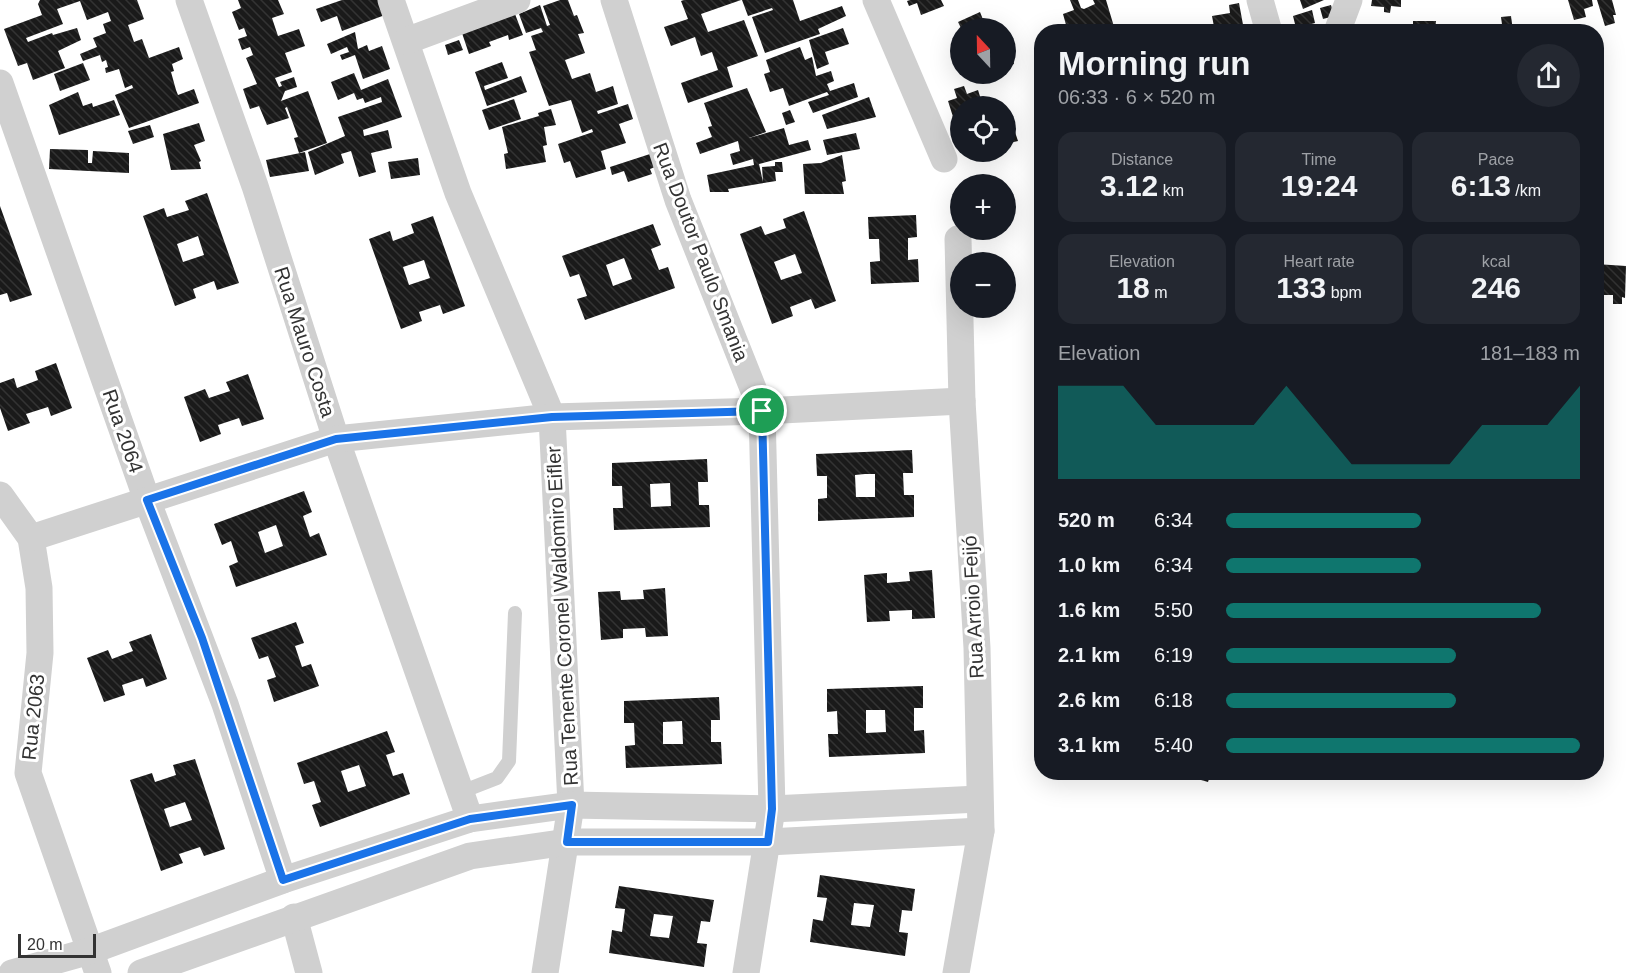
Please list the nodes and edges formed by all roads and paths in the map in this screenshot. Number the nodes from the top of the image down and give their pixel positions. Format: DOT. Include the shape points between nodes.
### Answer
graph roads {
  1 [pos="189,0"];
  2 [pos="391,0"];
  3 [pos="518,0"];
  4 [pos="614,0"];
  5 [pos="876,0"];
  6 [pos="1260,0"];
  7 [pos="1349,0"];
  8 [pos="1267,24"];
  9 [pos="1340,24"];
  10 [pos="405,41"];
  11 [pos="0,83"];
  12 [pos="944,159"];
  13 [pos="958,240"];
  14 [pos="962,401"];
  15 [pos="762,411"];
  16 [pos="552,417"];
  17 [pos="336,439"];
  18 [pos="0,495"];
  19 [pos="147,500"];
  20 [pos="31,538"];
  21 [pos="514,613"];
  22 [pos="461,792"];
  23 [pos="979,799"];
  24 [pos="572,805"];
  25 [pos="772,809"];
  26 [pos="470,819"];
  27 [pos="981,831"];
  28 [pos="567,842"];
  29 [pos="768,842"];
  30 [pos="283,880"];
  31 [pos="294,916"];
  32 [pos="94,962"];
  33 [pos="12,973"];
  34 [pos="141,973"];
  35 [pos="309,973"];
  36 [pos="545,973"];
  37 [pos="746,973"];
  38 [pos="956,973"];
  1 -- 17 [label="street, Rua Mauro Costa"];
  2 -- 10 [label="street, Rua Tenente Coronel Waldomiro Eifler"];
  3 -- 10 [label="street"];
  4 -- 15 [label="street, Rua Doutor Paulo Smania" via="678,200"];
  5 -- 12 [label="street"];
  6 -- 8 [label="street"];
  7 -- 9 [label="street"];
  10 -- 16 [label="street, Rua Tenente Coronel Waldomiro Eifler" via="458,193"];
  11 -- 19 [label="street, Rua 2064"];
  13 -- 14 [label="street, Rua Arroio Feijó"];
  14 -- 15 [label="street"];
  14 -- 23 [label="street, Rua Arroio Feijó" via="977,648"];
  15 -- 16 [label="street"];
  15 -- 25 [label="street, Rua Doutor Paulo Smania"];
  16 -- 17 [label="street"];
  16 -- 24 [label="street, Rua Tenente Coronel Waldomiro Eifler"];
  17 -- 19 [label="street"];
  17 -- 22 [label="street, Rua Mauro Costa"];
  18 -- 20 [label="street, Rua 2063"];
  19 -- 20 [label="street"];
  19 -- 30 [label="street, Rua 2064" via="202,638"];
  20 -- 32 [label="street, Rua 2063" via="39,588 40,653 28,773"];
  21 -- 22 [label="lane" via="509,761 497,778"];
  22 -- 26 [label="street, Rua Mauro Costa"];
  23 -- 25 [label="street"];
  23 -- 27 [label="street, Rua Arroio Feijó"];
  24 -- 25 [label="street"];
  24 -- 26 [label="street"];
  24 -- 28 [label="street, Rua Tenente Coronel Waldomiro Eifler"];
  25 -- 29 [label="street, Rua Doutor Paulo Smania"];
  26 -- 30 [label="street"];
  27 -- 29 [label="street"];
  27 -- 38 [label="street, Rua Arroio Feijó"];
  28 -- 29 [label="street"];
  28 -- 31 [label="street" via="470,855"];
  28 -- 36 [label="street, Rua Tenente Coronel Waldomiro Eifler"];
  29 -- 37 [label="street, Rua Doutor Paulo Smania"];
  30 -- 32 [label="street"];
  31 -- 34 [label="street"];
  31 -- 35 [label="street"];
  32 -- 33 [label="street"];
}
